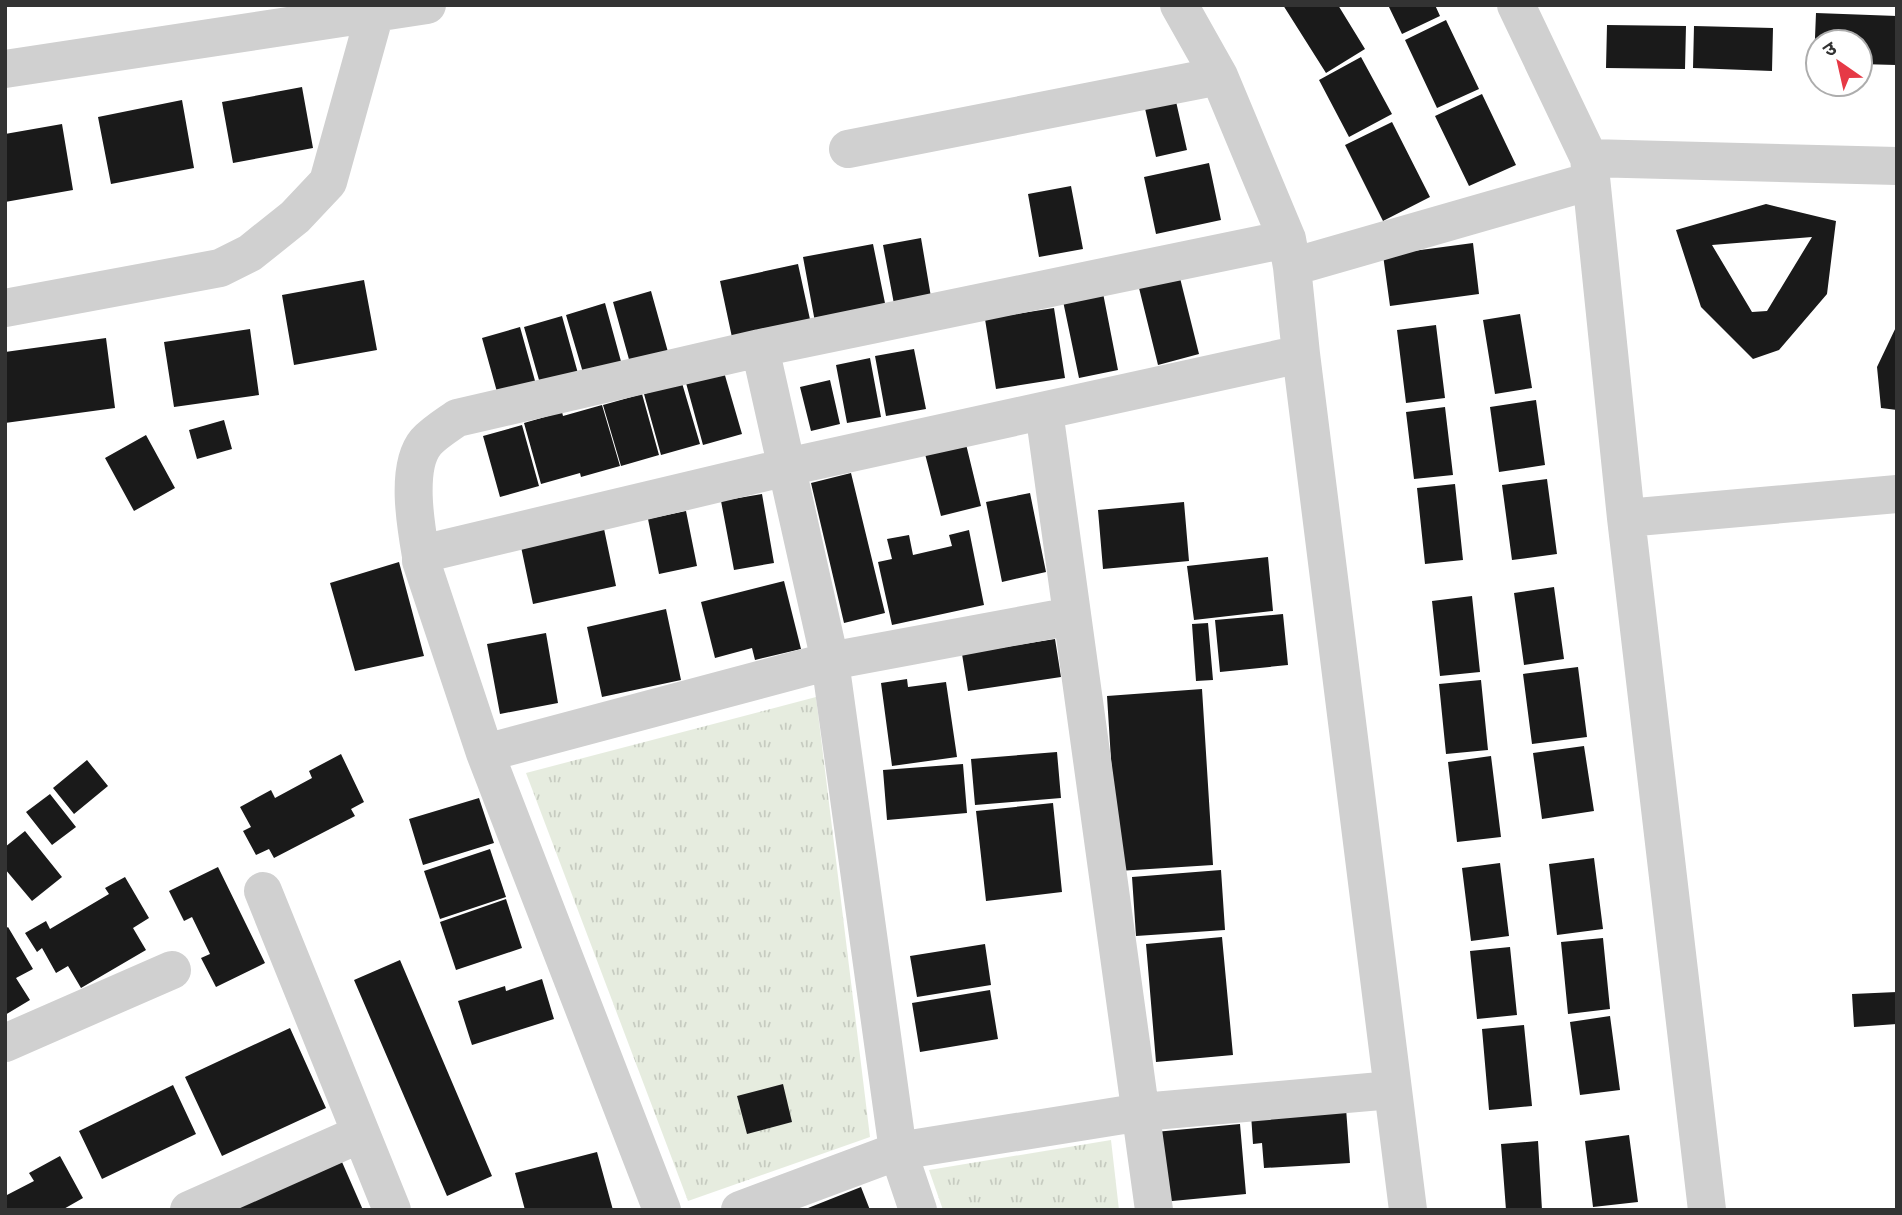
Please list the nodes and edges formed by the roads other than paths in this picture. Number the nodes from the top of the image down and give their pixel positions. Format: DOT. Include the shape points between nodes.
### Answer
graph roads {
  1 [pos="427,5"];
  2 [pos="1179,5"];
  3 [pos="1516,5"];
  4 [pos="375,13"];
  5 [pos="5,69"];
  6 [pos="1219,76"];
  7 [pos="848,149"];
  8 [pos="1897,166"];
  9 [pos="1590,169"];
  10 [pos="1289,253"];
  11 [pos="5,309"];
  12 [pos="760,348"];
  13 [pos="1301,354"];
  14 [pos="1044,411"];
  15 [pos="787,467"];
  16 [pos="1897,494"];
  17 [pos="1626,518"];
  18 [pos="421,556"];
  19 [pos="1072,616"];
  20 [pos="830,661"];
  21 [pos="485,753"];
  22 [pos="263,891"];
  23 [pos="172,970"];
  24 [pos="5,1043"];
  25 [pos="1392,1090"];
  26 [pos="1142,1112"];
  27 [pos="360,1134"];
  28 [pos="898,1151"];
  29 [pos="189,1210"];
  30 [pos="392,1210"];
  31 [pos="662,1210"];
  32 [pos="740,1210"];
  33 [pos="919,1210"];
  34 [pos="1154,1210"];
  35 [pos="1408,1210"];
  36 [pos="1707,1210"];
  1 -- 4 [label="street"];
  2 -- 6 [label="street"];
  3 -- 9 [label="street"];
  4 -- 5 [label="street"];
  4 -- 11 [label="street" via="328,182 250,253 220,268"];
  6 -- 7 [label="street"];
  6 -- 10 [label="street"];
  8 -- 9 [label="street"];
  9 -- 10 [label="street"];
  9 -- 17 [label="street"];
  10 -- 12 [label="street"];
  10 -- 13 [label="street"];
  12 -- 15 [label="street"];
  12 -- 18 [label="street" via="457,418 425,443 414,475"];
  13 -- 14 [label="street"];
  13 -- 25 [label="street"];
  14 -- 15 [label="street"];
  14 -- 19 [label="street"];
  15 -- 18 [label="street"];
  15 -- 20 [label="street"];
  16 -- 17 [label="street"];
  17 -- 36 [label="street"];
  18 -- 21 [label="street"];
  19 -- 20 [label="street"];
  19 -- 26 [label="street"];
  20 -- 21 [label="street"];
  20 -- 28 [label="street"];
  21 -- 31 [label="street"];
  22 -- 27 [label="street"];
  23 -- 24 [label="street"];
  25 -- 26 [label="street"];
  25 -- 35 [label="street"];
  26 -- 28 [label="street"];
  26 -- 34 [label="street"];
  27 -- 29 [label="street"];
  27 -- 30 [label="street"];
  28 -- 32 [label="street"];
  28 -- 33 [label="street"];
}
